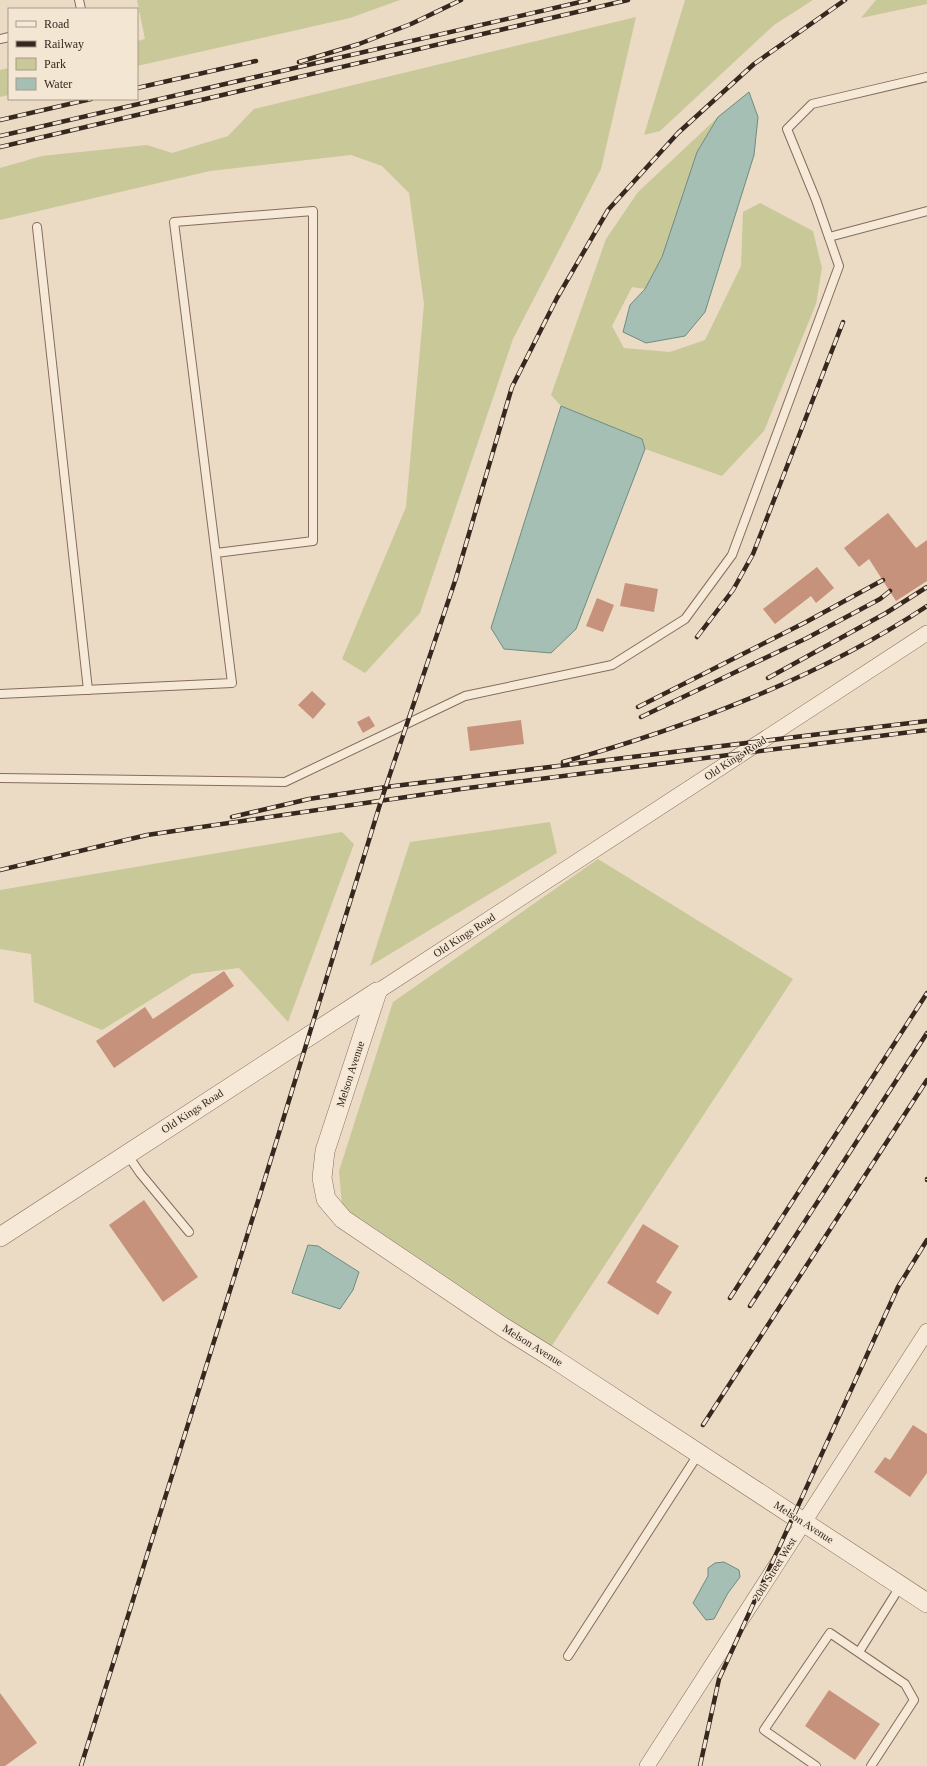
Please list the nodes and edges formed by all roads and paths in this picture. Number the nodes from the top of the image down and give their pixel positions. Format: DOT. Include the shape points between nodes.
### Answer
graph roads {
  1 [pos="927,77"];
  2 [pos="927,211"];
  3 [pos="37,227"];
  4 [pos="829,237"];
  5 [pos="216,553"];
  6 [pos="927,633"];
  7 [pos="88,690"];
  8 [pos="0,694"];
  9 [pos="0,778"];
  10 [pos="377,992"];
  11 [pos="127,1154"];
  12 [pos="189,1232"];
  13 [pos="0,1237"];
  14 [pos="927,1331"];
  15 [pos="699,1453"];
  16 [pos="804,1522"];
  17 [pos="901,1586"];
  18 [pos="927,1603"];
  19 [pos="860,1652"];
  20 [pos="568,1656"];
  21 [pos="647,1766"];
  22 [pos="816,1766"];
  23 [pos="871,1766"];
  1 -- 4 [label="lane" via="812,104 787,129"];
  2 -- 4 [label="lane"];
  3 -- 7 [label="lane"];
  4 -- 9 [label="lane" via="840,266 735,548 685,619 612,665 465,696 284,782"];
  5 -- 5 [label="lane" via="174,222 313,211 313,541"];
  5 -- 7 [label="lane" via="232,683"];
  6 -- 10 [label="street, Old Kings Road"];
  7 -- 8 [label="lane"];
  10 -- 11 [label="street, Old Kings Road"];
  10 -- 15 [label="street, Melson Avenue" via="325,1150 322,1178 326,1199 343,1219 503,1327"];
  11 -- 12 [label="lane"];
  11 -- 13 [label="street, Old Kings Road"];
  14 -- 16 [label="street, 20th Street West"];
  15 -- 16 [label="street, Melson Avenue"];
  15 -- 20 [label="lane"];
  16 -- 17 [label="street, Melson Avenue"];
  16 -- 21 [label="street, 20th Street West"];
  17 -- 18 [label="street, Melson Avenue"];
  17 -- 19 [label="lane"];
  19 -- 22 [label="lane" via="830,1633 764,1730"];
  19 -- 23 [label="lane" via="905,1684 914,1700"];
}
